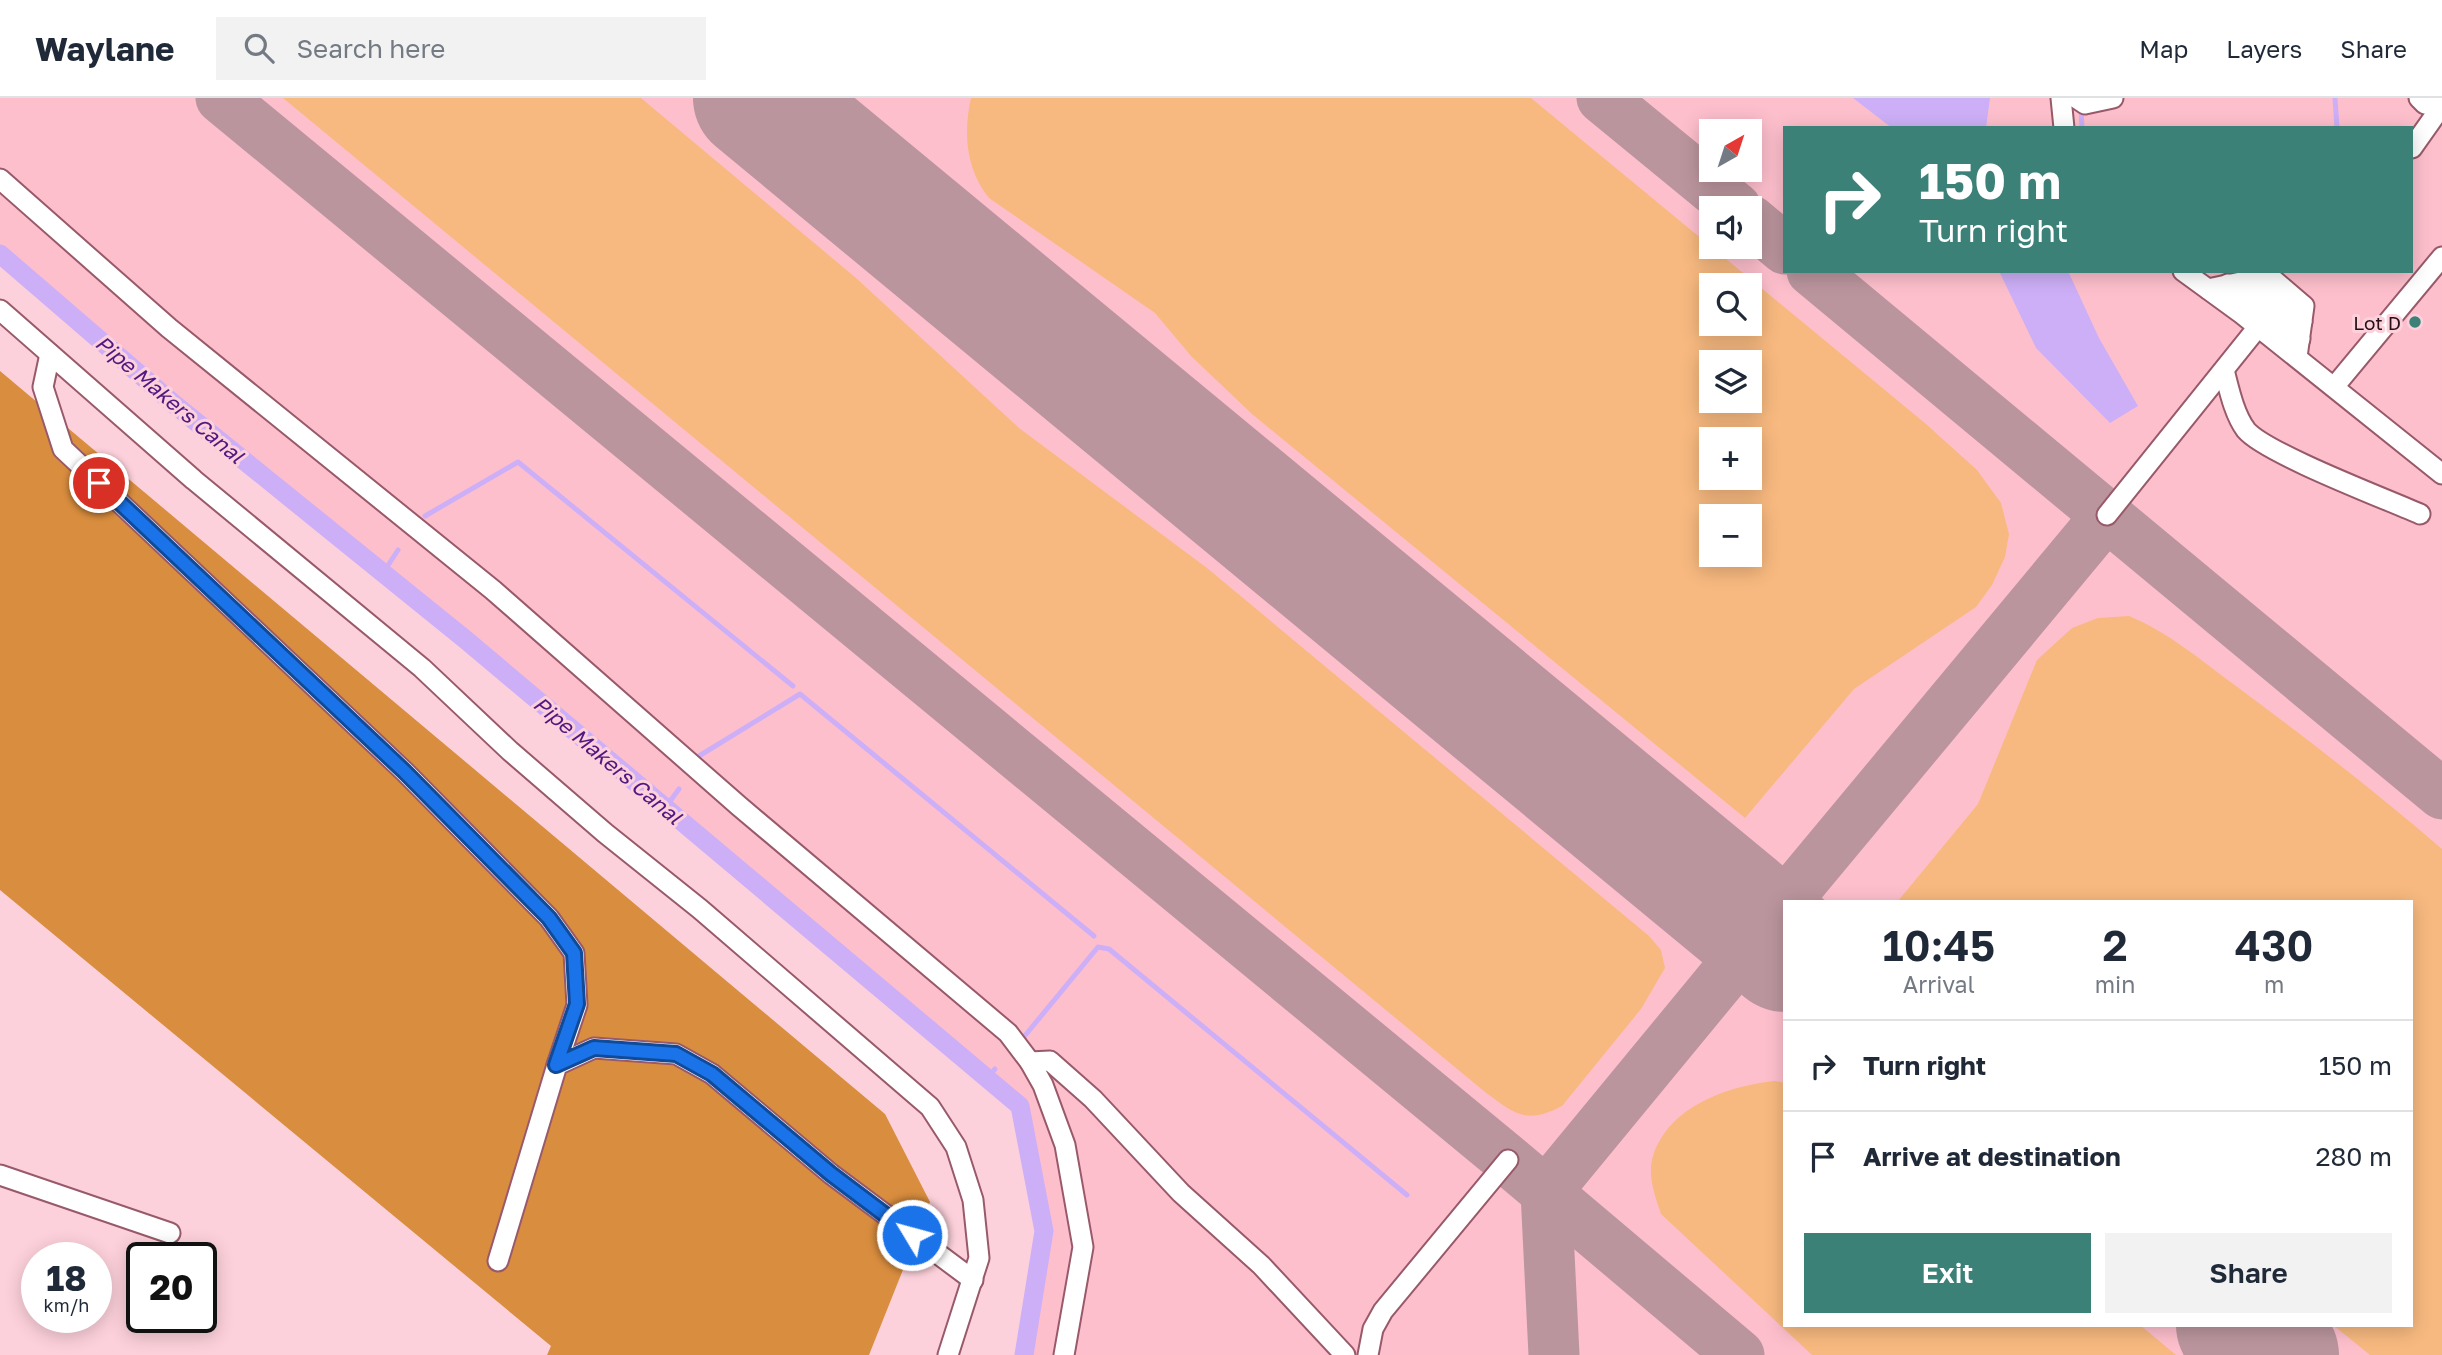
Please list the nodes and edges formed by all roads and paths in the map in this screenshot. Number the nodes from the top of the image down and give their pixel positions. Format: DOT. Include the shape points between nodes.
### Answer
graph roads {
  1 [pos="2061,98"];
  2 [pos="2076,98"];
  3 [pos="2113,98"];
  4 [pos="2419,98"];
  5 [pos="2441,106"];
  6 [pos="2064,126"];
  7 [pos="2413,147"];
  8 [pos="0,179"];
  9 [pos="2442,257"];
  10 [pos="2186,273"];
  11 [pos="2228,284"];
  12 [pos="2208,289"];
  13 [pos="0,310"];
  14 [pos="2258,327"];
  15 [pos="2300,339"];
  16 [pos="50,354"];
  17 [pos="2224,370"];
  18 [pos="2334,387"];
  19 [pos="2442,474"];
  20 [pos="2420,514"];
  21 [pos="2106,515"];
  22 [pos="1030,1062"];
  23 [pos="556,1065"];
  24 [pos="1508,1160"];
  25 [pos="0,1175"];
  26 [pos="170,1233"];
  27 [pos="498,1261"];
  28 [pos="973,1280"];
  29 [pos="948,1355"];
  30 [pos="1064,1355"];
  31 [pos="1345,1355"];
  32 [pos="1367,1355"];
  1 -- 6 [label="lane"];
  2 -- 3 [label="lane" via="2085,104"];
  4 -- 5 [label="lane" via="2425,104"];
  5 -- 7 [label="lane"];
  8 -- 22 [label="lane" via="169,328 493,590 1008,1033"];
  9 -- 18 [label="lane"];
  10 -- 12 [label="lane"];
  11 -- 12 [label="lane"];
  11 -- 15 [label="lane"];
  11 -- 15 [label="lane" via="2269,276 2286,288 2304,306"];
  12 -- 14 [label="lane"];
  13 -- 16 [label="lane"];
  14 -- 15 [label="lane"];
  14 -- 17 [label="lane"];
  15 -- 18 [label="lane"];
  16 -- 23 [label="lane" via="43,387 63,449 405,772 549,918 574,953 577,1004"];
  16 -- 28 [label="lane" via="930,1107 956,1147 973,1200 979,1258"];
  17 -- 20 [label="lane" via="2247,431 2279,451"];
  17 -- 21 [label="lane"];
  18 -- 19 [label="lane"];
  22 -- 30 [label="lane" via="1065,1145 1083,1247"];
  22 -- 31 [label="lane" via="1050,1061 1093,1099"];
  23 -- 27 [label="lane"];
  23 -- 28 [label="lane" via="594,1048 676,1054 712,1074 831,1174"];
  24 -- 32 [label="lane" via="1383,1311"];
  25 -- 26 [label="lane"];
  28 -- 29 [label="lane"];
}
